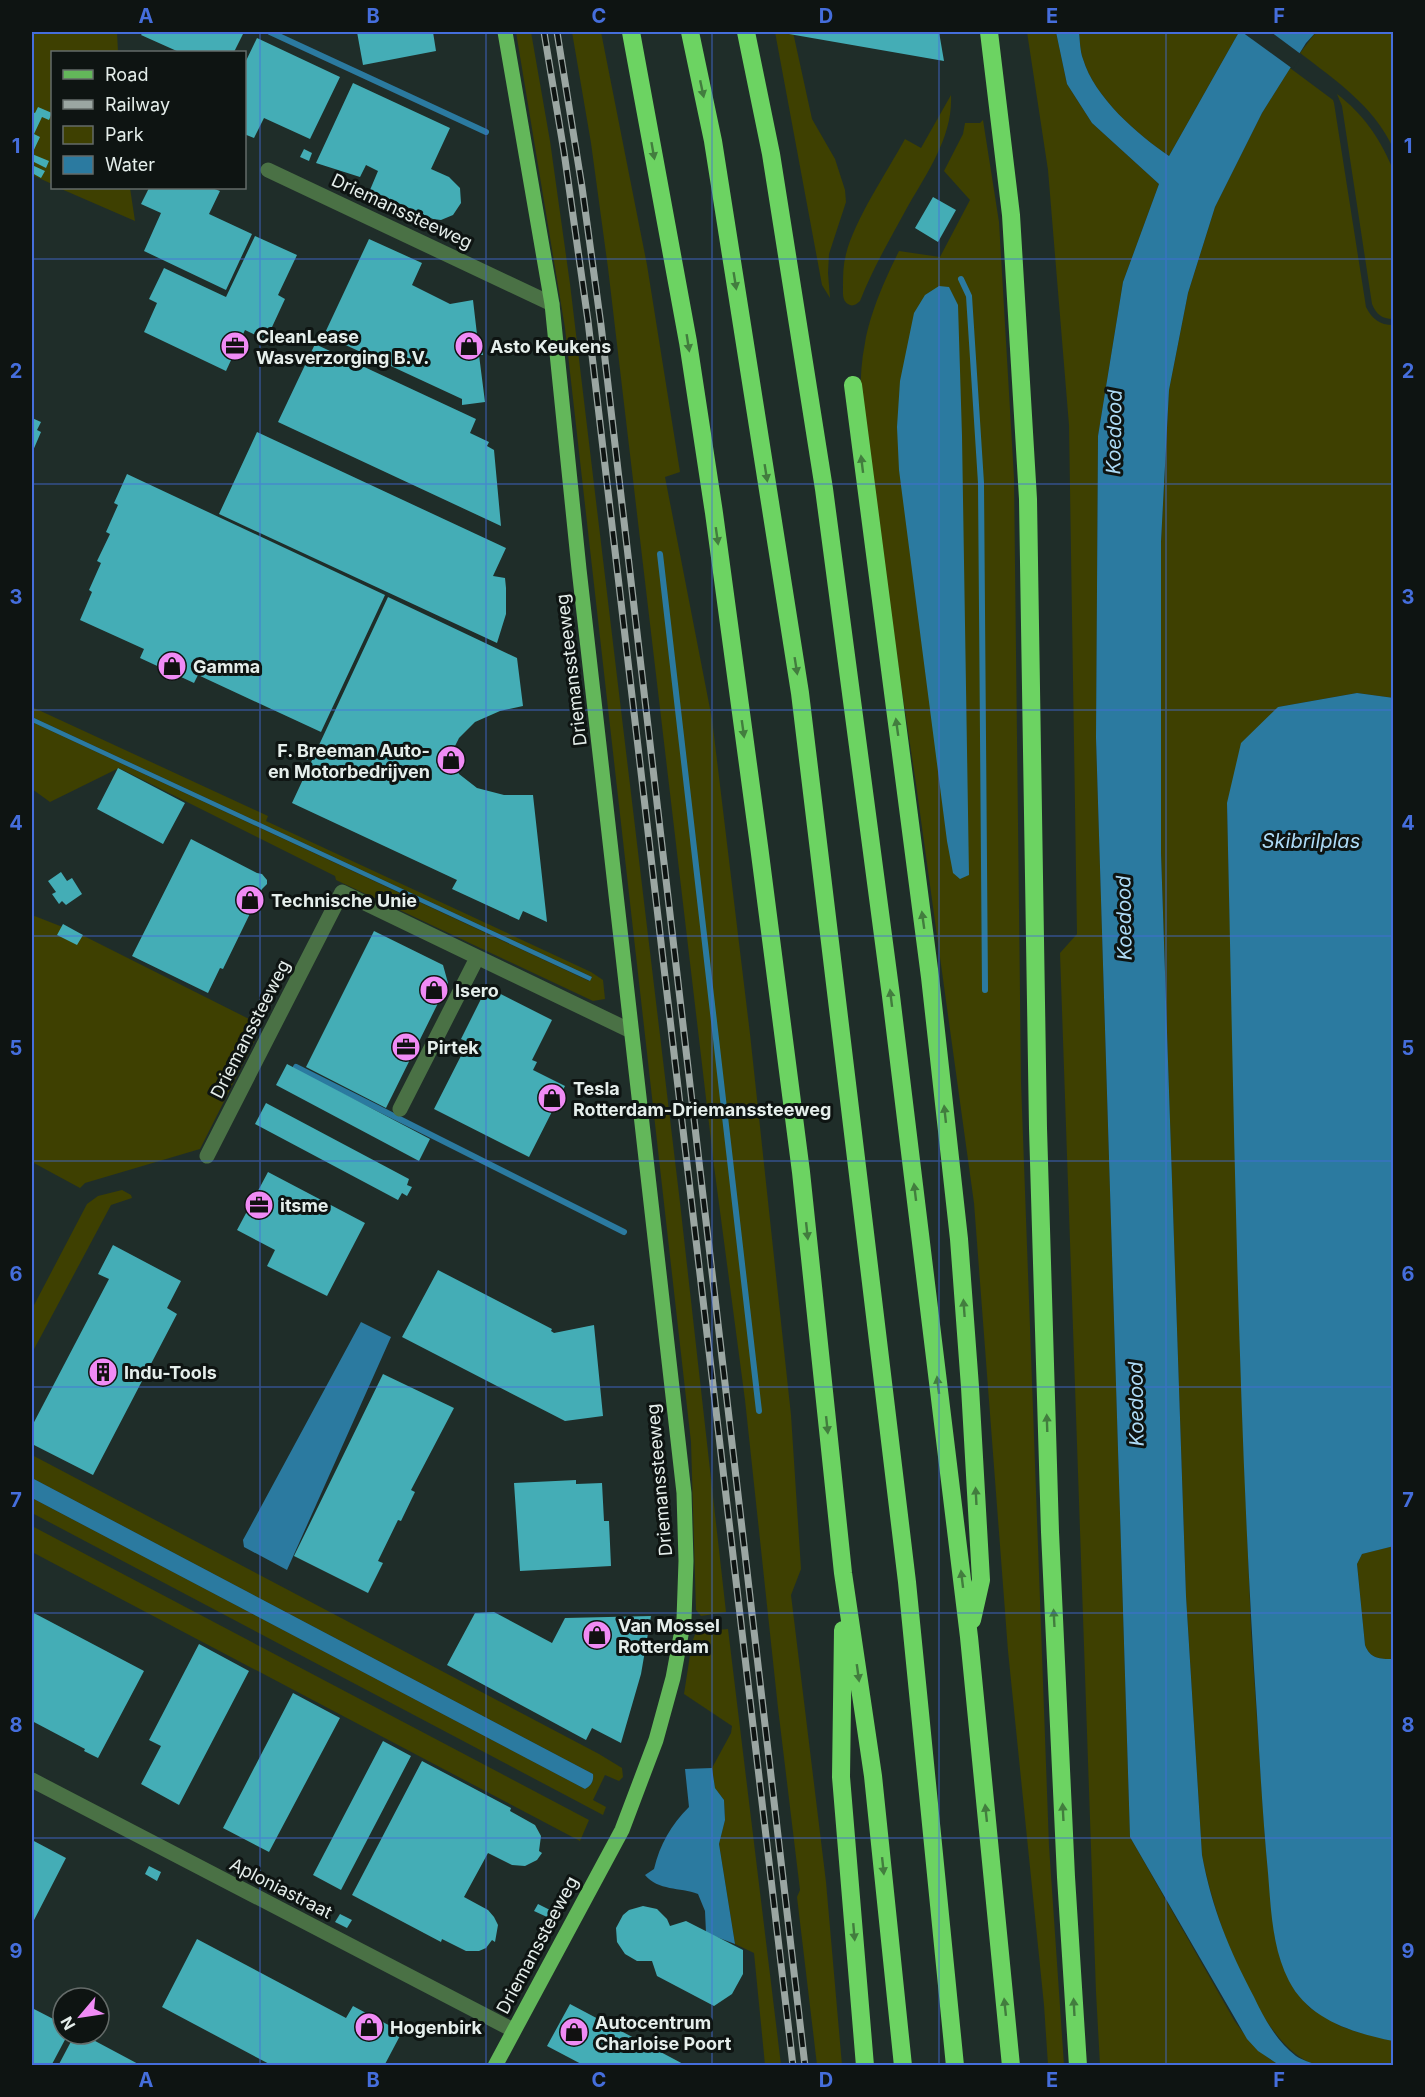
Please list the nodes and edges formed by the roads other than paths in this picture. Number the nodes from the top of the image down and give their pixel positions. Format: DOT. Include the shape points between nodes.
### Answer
graph roads {
  1 [pos="505,32"];
  2 [pos="631,32"];
  3 [pos="690,32"];
  4 [pos="746,32"];
  5 [pos="989,32"];
  6 [pos="268,170"];
  7 [pos="552,304"];
  8 [pos="853,385"];
  9 [pos="477,958"];
  10 [pos="631,1031"];
  11 [pos="400,1109"];
  12 [pos="207,1156"];
  13 [pos="843,1573"];
  14 [pos="969,1637"];
  15 [pos="32,1780"];
  16 [pos="513,2030"];
  17 [pos="495,2066"];
  18 [pos="865,2066"];
  19 [pos="903,2066"];
  20 [pos="955,2066"];
  21 [pos="1011,2066"];
  22 [pos="1078,2066"];
  1 -- 7 [label="main road, Driemanssteeweg"];
  2 -- 13 [label="highway, one-way" via="688,342 714,513 801,1172"];
  3 -- 20 [label="highway, one-way" via="713,141 800,693 908,1582"];
  14 -- 4 [label="highway, one-way" via="825,489 771,153"];
  22 -- 5 [label="highway, one-way" via="1050,1520 1038,1116 1028,499 1011,215"];
  6 -- 7 [label="street, Driemanssteeweg"];
  7 -- 10 [label="main road, Driemanssteeweg"];
  14 -- 8 [label="highway, one-way" via="981,1580 959,1239 930,977"];
  9 -- 10 [label="street, Driemanssteeweg"];
  9 -- 11 [label="street"];
  9 -- 12 [label="street, Driemanssteeweg" via="342,892"];
  10 -- 16 [label="main road, Driemanssteeweg" via="684,1493 684,1619 656,1740 622,1830"];
  13 -- 18 [label="highway, one-way" via="841,1777"];
  13 -- 19 [label="highway, one-way" via="873,1776"];
  21 -- 14 [label="highway, one-way"];
  15 -- 16 [label="street, Aploniastraat"];
  16 -- 17 [label="main road, Driemanssteeweg"];
}
